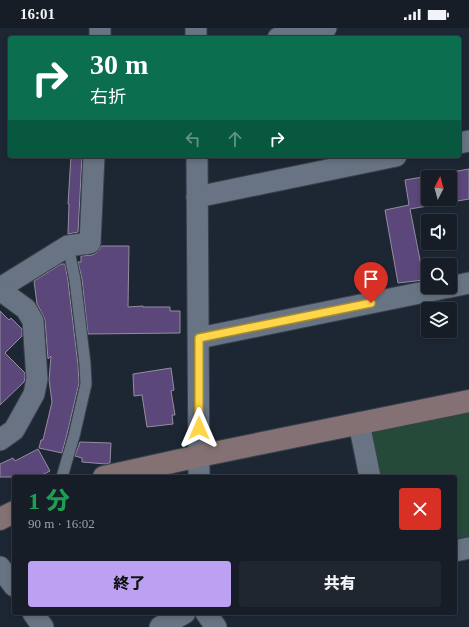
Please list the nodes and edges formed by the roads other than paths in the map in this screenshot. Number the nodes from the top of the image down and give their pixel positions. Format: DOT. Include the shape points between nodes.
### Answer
graph roads {
  1 [pos="326,28"];
  2 [pos="288,36"];
  3 [pos="94,158"];
  4 [pos="197,158"];
  5 [pos="386,158"];
  6 [pos="197,197"];
  7 [pos="68,246"];
  8 [pos="469,283"];
  9 [pos="457,286"];
  10 [pos="0,289"];
  11 [pos="421,293"];
  12 [pos="199,338"];
  13 [pos="469,401"];
  14 [pos="359,423"];
  15 [pos="0,440"];
  16 [pos="199,466"];
  17 [pos="63,475"];
  18 [pos="121,475"];
  19 [pos="370,475"];
  20 [pos="12,513"];
  21 [pos="0,519"];
  22 [pos="469,548"];
  23 [pos="457,551"];
  24 [pos="0,566"];
  25 [pos="12,583"];
  26 [pos="34,615"];
  27 [pos="181,615"];
  28 [pos="207,615"];
  29 [pos="43,627"];
  30 [pos="160,627"];
  31 [pos="216,627"];
  1 -- 2 [label="street"];
  3 -- 7 [label="street" via="90,243"];
  4 -- 6 [label="street"];
  5 -- 6 [label="street"];
  6 -- 12 [label="street"];
  7 -- 10 [label="street"];
  7 -- 17 [label="lane" via="75,280 86,384"];
  8 -- 9 [label="street"];
  10 -- 15 [label="street" via="26,309 33,321 37,378 34,394 14,430"];
  11 -- 12 [label="street"];
  12 -- 16 [label="street"];
  13 -- 14 [label="street"];
  14 -- 16 [label="street"];
  14 -- 19 [label="street"];
  16 -- 18 [label="street"];
  20 -- 21 [label="street"];
  22 -- 23 [label="street"];
  24 -- 25 [label="street"];
  26 -- 29 [label="street"];
  27 -- 30 [label="street"];
  28 -- 31 [label="street"];
}
